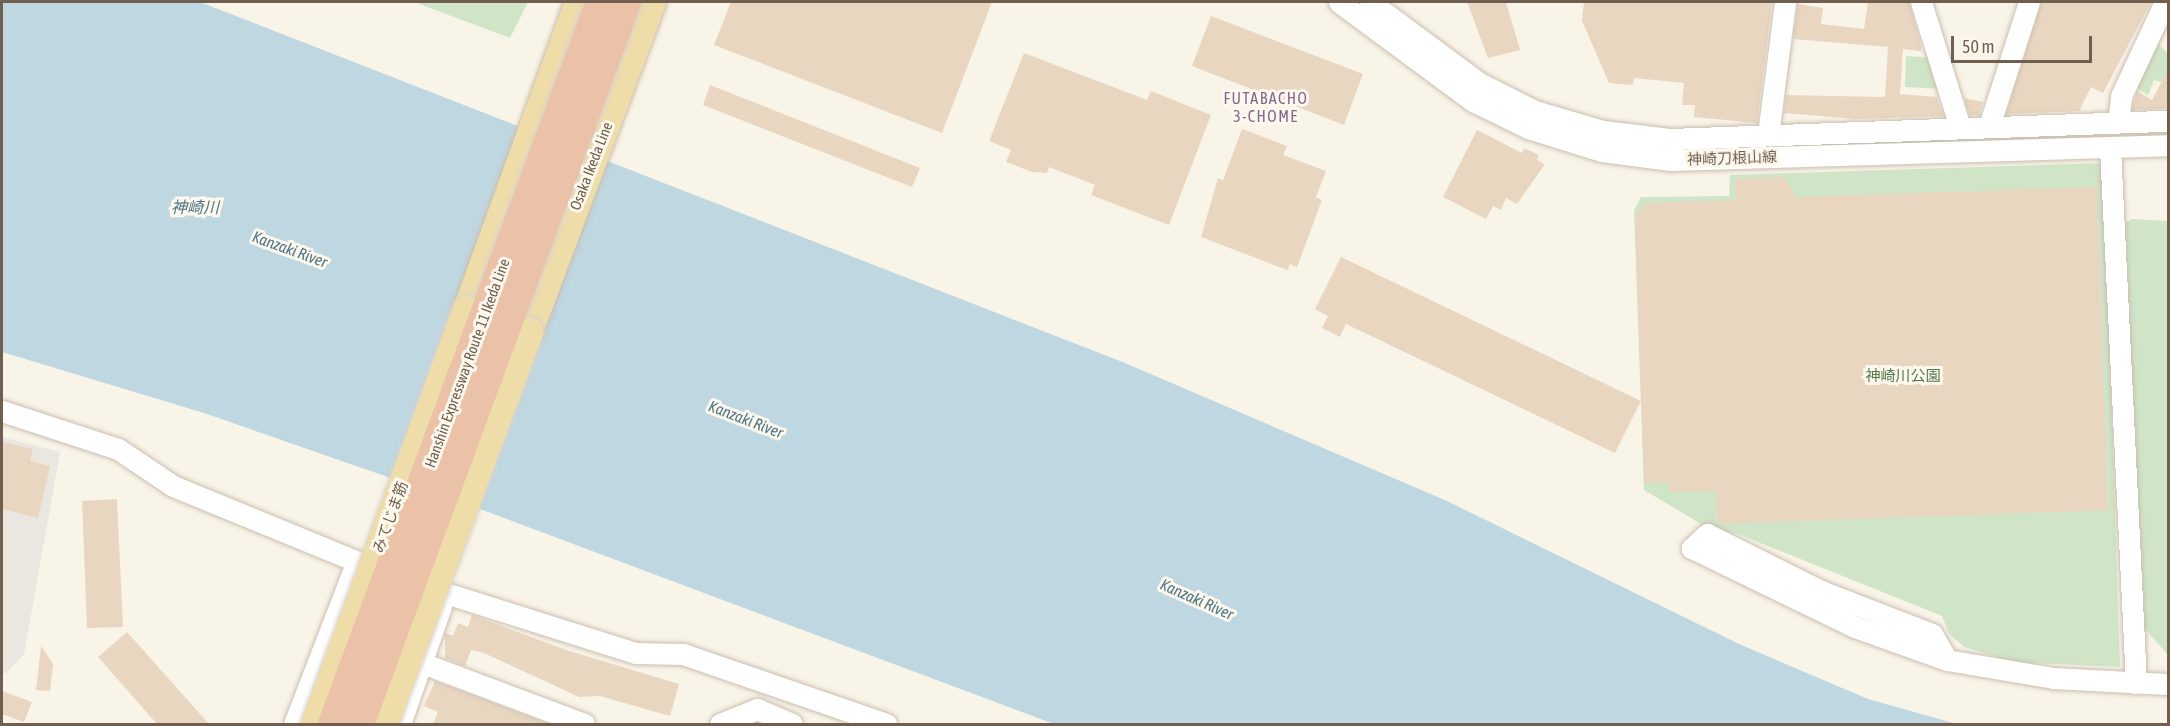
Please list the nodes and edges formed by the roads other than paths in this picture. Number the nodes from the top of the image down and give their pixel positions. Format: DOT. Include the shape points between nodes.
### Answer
graph roads {
  1 [pos="578,2"];
  2 [pos="601,2"];
  3 [pos="626,2"];
  4 [pos="652,2"];
  5 [pos="1339,2"];
  6 [pos="1370,2"];
  7 [pos="1785,2"];
  8 [pos="1921,2"];
  9 [pos="2029,2"];
  10 [pos="2165,2"];
  11 [pos="2169,121"];
  12 [pos="2118,122"];
  13 [pos="1989,126"];
  14 [pos="1960,127"];
  15 [pos="1768,135"];
  16 [pos="2169,145"];
  17 [pos="2110,148"];
  18 [pos="2,411"];
  19 [pos="1692,548"];
  20 [pos="356,563"];
  21 [pos="445,594"];
  22 [pos="422,663"];
  23 [pos="2136,682"];
  24 [pos="2169,684"];
  25 [pos="574,722"];
  26 [pos="294,724"];
  27 [pos="314,724"];
  28 [pos="333,724"];
  29 [pos="359,724"];
  30 [pos="384,724"];
  31 [pos="400,724"];
  32 [pos="724,724"];
  33 [pos="792,724"];
  34 [pos="886,724"];
  1 -- 27 [label="main road, みてじま筋, bridge"];
  2 -- 28 [label="highway, Hanshin Expressway Route 11 Ikeda Line, bridge"];
  3 -- 29 [label="highway, Hanshin Expressway Route 11 Ikeda Line, bridge"];
  4 -- 30 [label="main road, Osaka Ikeda Line, bridge"];
  5 -- 17 [label="street, 神崎刀根山線" via="1473,101 1528,128 1602,151 1670,160"];
  6 -- 15 [label="street, 神崎刀根山線" via="1481,84 1534,111 1603,131 1670,139"];
  7 -- 15 [label="street"];
  8 -- 14 [label="street"];
  9 -- 13 [label="street"];
  10 -- 12 [label="street" via="2121,96"];
  11 -- 12 [label="street, 神崎刀根山線"];
  12 -- 13 [label="street, 神崎刀根山線"];
  13 -- 14 [label="street, 神崎刀根山線"];
  14 -- 15 [label="street, 神崎刀根山線"];
  16 -- 17 [label="street, 神崎刀根山線"];
  17 -- 23 [label="street"];
  18 -- 20 [label="street" via="118,449 173,486"];
  19 -- 23 [label="street" via="1855,627 1947,660 2052,678"];
  20 -- 21 [label="street"];
  20 -- 26 [label="street"];
  21 -- 22 [label="street"];
  21 -- 34 [label="street" via="636,654 683,654"];
  22 -- 25 [label="street"];
  22 -- 31 [label="street"];
  23 -- 24 [label="street"];
  32 -- 33 [label="street" via="758,709"];
}
